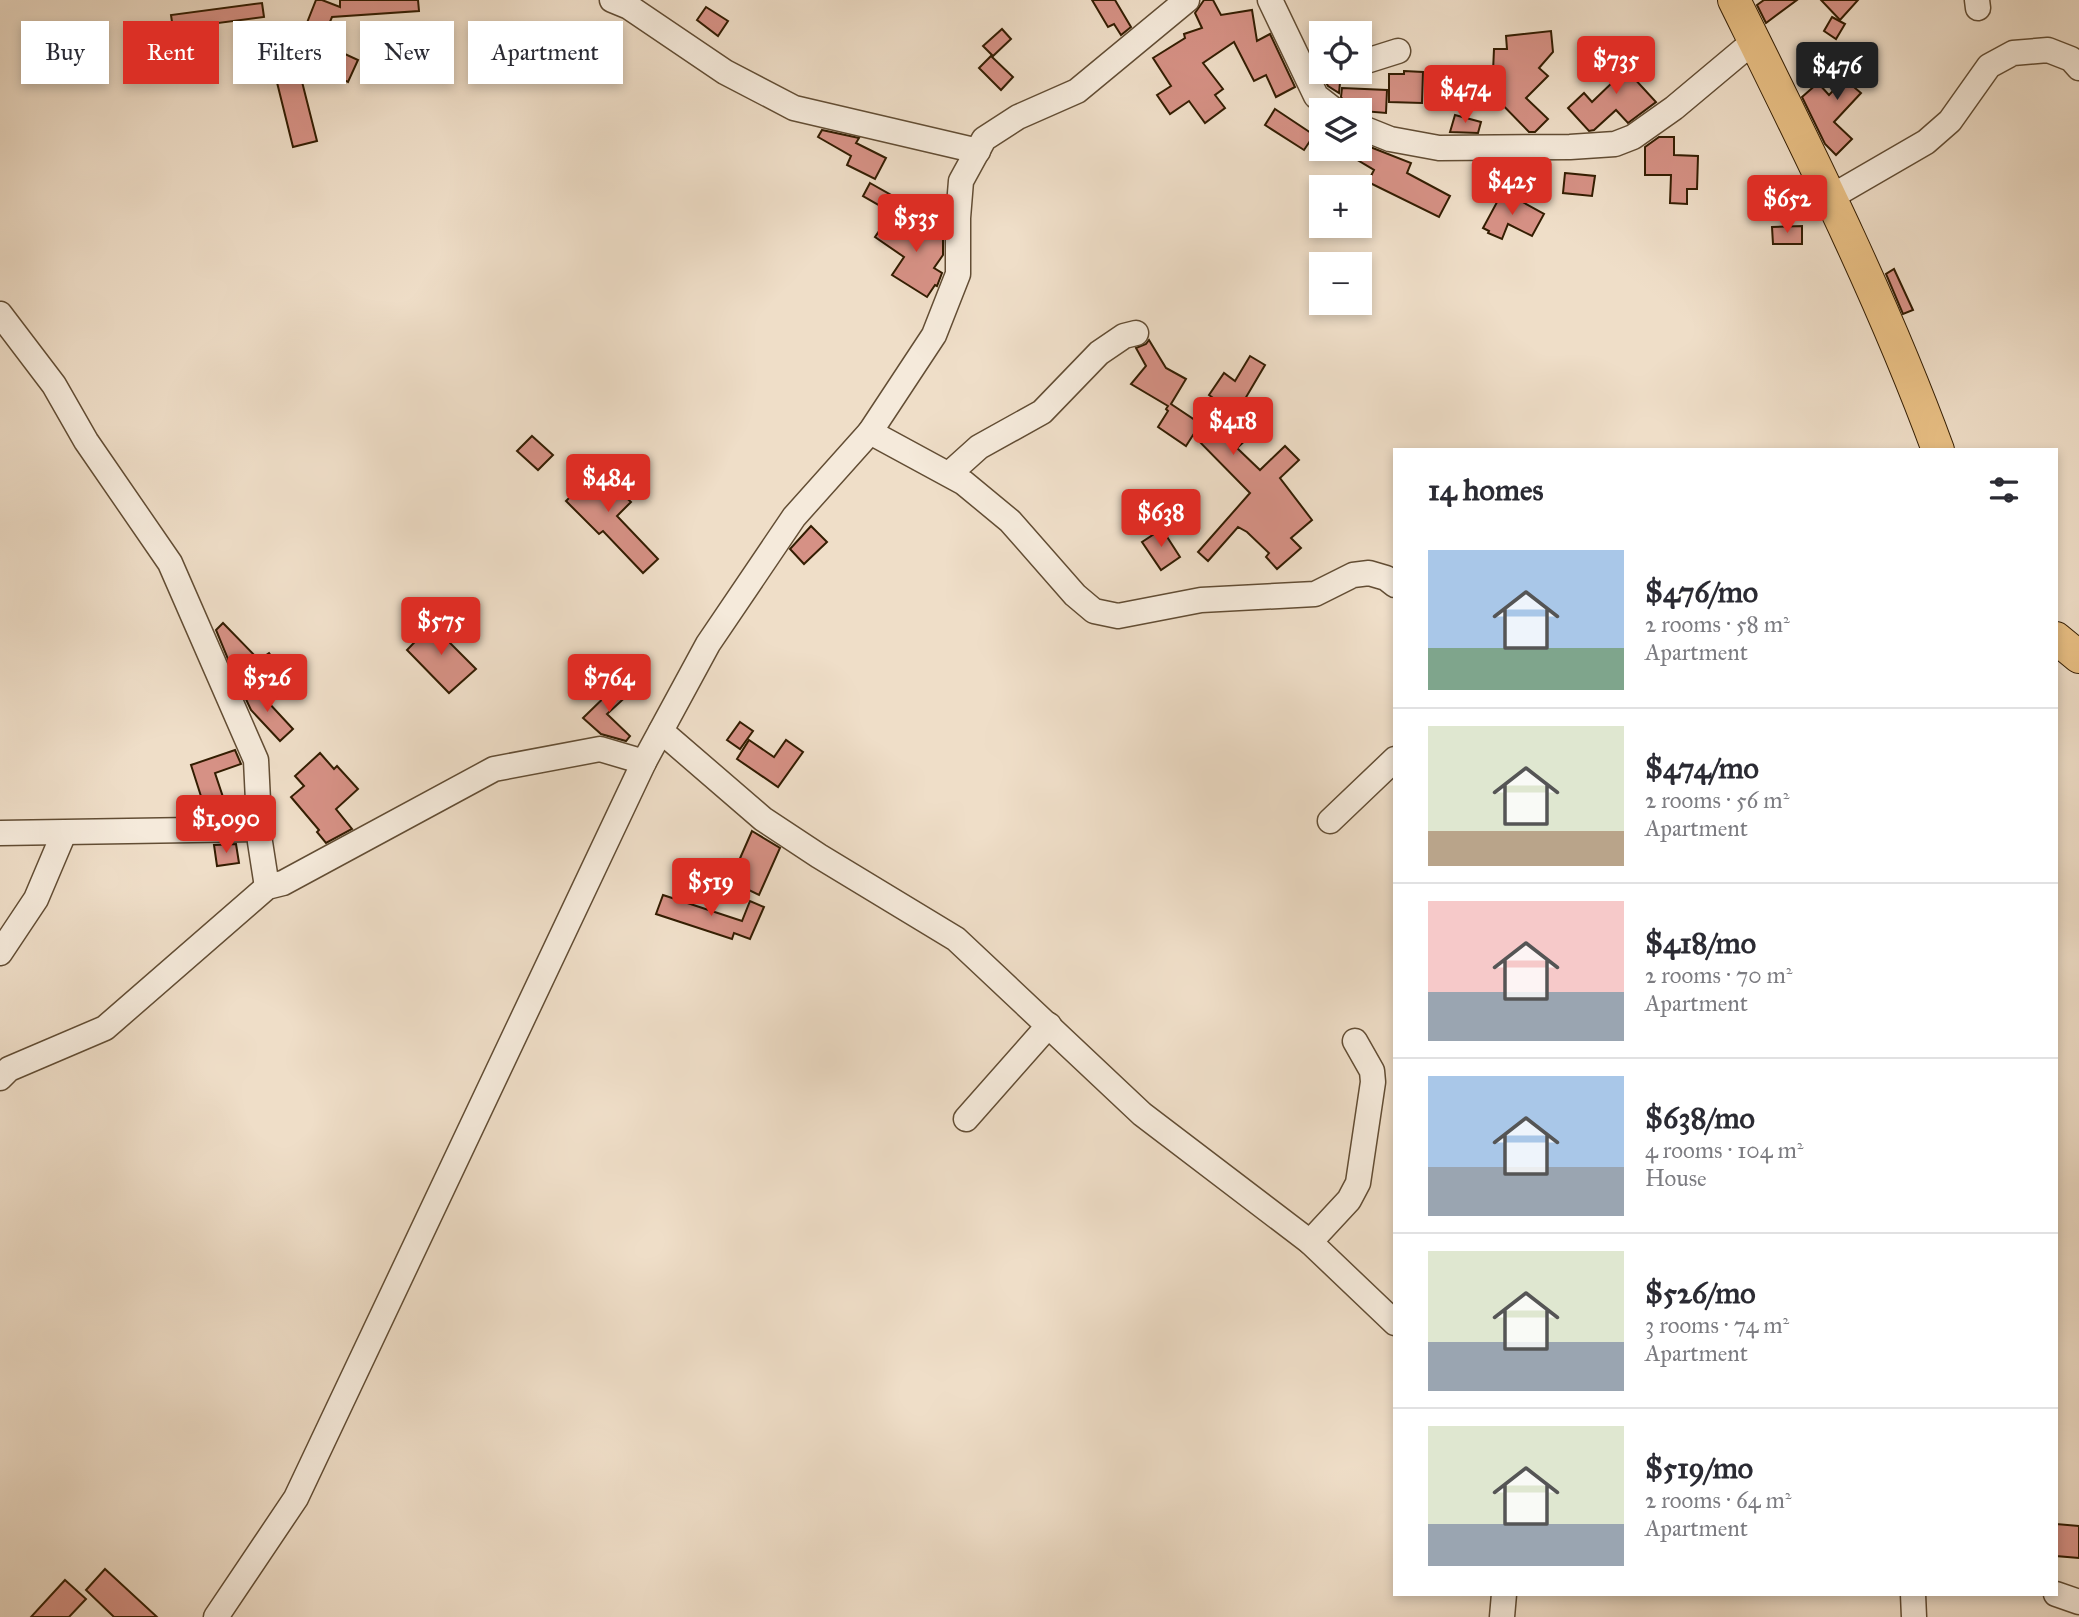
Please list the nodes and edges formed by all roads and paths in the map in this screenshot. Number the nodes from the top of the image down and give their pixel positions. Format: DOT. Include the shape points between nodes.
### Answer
graph roads {
  1 [pos="612,0"];
  2 [pos="1187,0"];
  3 [pos="1270,0"];
  4 [pos="1737,2"];
  5 [pos="1754,41"];
  6 [pos="1398,51"];
  7 [pos="1372,59"];
  8 [pos="1309,60"];
  9 [pos="2079,68"];
  10 [pos="1372,132"];
  11 [pos="978,151"];
  12 [pos="1831,197"];
  13 [pos="0,314"];
  14 [pos="1136,333"];
  15 [pos="870,432"];
  16 [pos="1937,448"];
  17 [pos="949,474"];
  18 [pos="1393,583"];
  19 [pos="2058,640"];
  20 [pos="2079,657"];
  21 [pos="661,731"];
  22 [pos="644,762"];
  23 [pos="1393,762"];
  24 [pos="1330,821"];
  25 [pos="260,829"];
  26 [pos="0,833"];
  27 [pos="64,833"];
  28 [pos="267,887"];
  29 [pos="0,953"];
  30 [pos="1049,1025"];
  31 [pos="1355,1041"];
  32 [pos="0,1078"];
  33 [pos="966,1119"];
  34 [pos="1310,1242"];
  35 [pos="1393,1321"];
  36 [pos="2058,1595"];
  37 [pos="1504,1596"];
  38 [pos="1913,1596"];
  39 [pos="2079,1602"];
  40 [pos="216,1617"];
  41 [pos="1502,1617"];
  42 [pos="1914,1617"];
  1 -- 11 [label="street" via="725,72 794,108"];
  2 -- 11 [label="street" via="1077,91 1018,117 984,139"];
  3 -- 8 [label="street"];
  4 -- 5 [label="main road"];
  5 -- 10 [label="street" via="1674,108 1615,144 1439,148"];
  5 -- 12 [label="main road"];
  6 -- 7 [label="street"];
  9 -- 12 [label="street" via="2071,59 2048,50 2013,54 1989,66 1950,121 1926,142"];
  11 -- 15 [label="street" via="961,181 958,274 934,335"];
  12 -- 16 [label="main road" via="1909,372"];
  13 -- 25 [label="street" via="54,385 86,441 170,564 256,760"];
  14 -- 17 [label="street" via="1099,353 1042,412 979,447"];
  15 -- 17 [label="street"];
  15 -- 21 [label="street" via="794,517 708,644"];
  17 -- 18 [label="street" via="1010,522 1075,596 1094,611 1118,616 1201,600 1315,594 1353,575 1369,573"];
  19 -- 20 [label="main road"];
  21 -- 22 [label="street"];
  21 -- 30 [label="street" via="764,819 956,939"];
  22 -- 28 [label="street" via="600,749 494,769 283,883"];
  22 -- 40 [label="street" via="296,1499"];
  23 -- 24 [label="street"];
  25 -- 27 [label="street"];
  25 -- 28 [label="street"];
  26 -- 27 [label="street"];
  27 -- 29 [label="street" via="36,899"];
  28 -- 32 [label="street" via="105,1028 9,1069"];
  30 -- 33 [label="street"];
  30 -- 34 [label="street" via="1142,1114"];
  31 -- 34 [label="street" via="1372,1071 1373,1082 1358,1183 1349,1200"];
  34 -- 35 [label="street"];
  36 -- 39 [label="street"];
  37 -- 41 [label="street"];
  38 -- 42 [label="street"];
}
